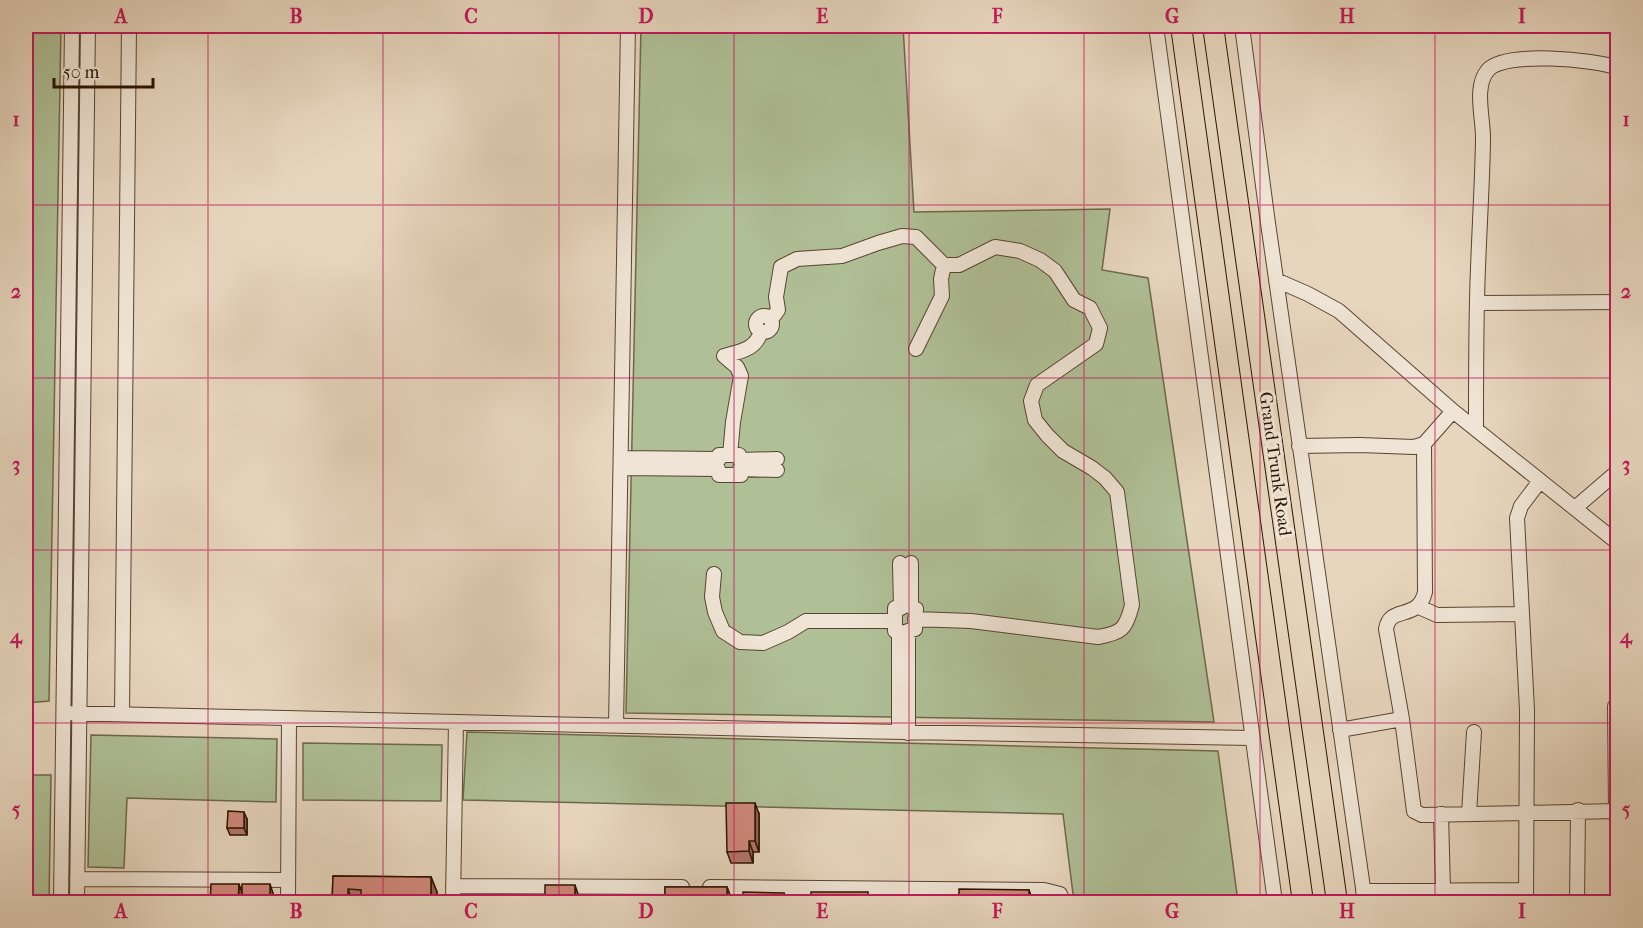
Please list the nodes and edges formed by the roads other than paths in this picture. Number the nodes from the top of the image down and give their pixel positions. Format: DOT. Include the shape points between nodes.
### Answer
graph roads {
  1 [pos="72,26"];
  2 [pos="88,26"];
  3 [pos="129,26"];
  4 [pos="628,26"];
  5 [pos="1156,26"];
  6 [pos="1181,26"];
  7 [pos="1212,26"];
  8 [pos="1242,26"];
  9 [pos="1617,68"];
  10 [pos="944,265"];
  11 [pos="1276,280"];
  12 [pos="1617,302"];
  13 [pos="1477,303"];
  14 [pos="916,349"];
  15 [pos="1453,411"];
  16 [pos="1476,429"];
  17 [pos="1424,444"];
  18 [pos="1299,446"];
  19 [pos="730,455"];
  20 [pos="622,463"];
  21 [pos="1617,471"];
  22 [pos="1540,480"];
  23 [pos="1575,508"];
  24 [pos="1617,543"];
  25 [pos="714,574"];
  26 [pos="1419,607"];
  27 [pos="1521,614"];
  28 [pos="915,619"];
  29 [pos="895,621"];
  30 [pos="1615,706"];
  31 [pos="64,712"];
  32 [pos="80,713"];
  33 [pos="122,714"];
  34 [pos="289,718"];
  35 [pos="1402,719"];
  36 [pos="456,722"];
  37 [pos="616,726"];
  38 [pos="1340,730"];
  39 [pos="904,732"];
  40 [pos="1473,732"];
  41 [pos="1252,738"];
  42 [pos="1578,810"];
  43 [pos="1617,811"];
  44 [pos="1526,812"];
  45 [pos="1441,814"];
  46 [pos="1469,814"];
  47 [pos="77,879"];
  48 [pos="288,880"];
  49 [pos="453,886"];
  50 [pos="800,888"];
  51 [pos="1443,890"];
  52 [pos="1526,896"];
  53 [pos="1364,897"];
  54 [pos="61,903"];
  55 [pos="77,903"];
  56 [pos="288,903"];
  57 [pos="453,903"];
  58 [pos="800,903"];
  59 [pos="1063,903"];
  60 [pos="1275,903"];
  61 [pos="1304,903"];
  62 [pos="1336,903"];
  63 [pos="1576,903"];
  1 -- 31 [label="street"];
  2 -- 32 [label="street"];
  3 -- 33 [label="street"];
  4 -- 20 [label="street"];
  5 -- 41 [label="street"];
  6 -- 61 [label="highway, Grand Trunk Road"];
  7 -- 62 [label="highway, Grand Trunk Road"];
  8 -- 11 [label="street"];
  9 -- 13 [label="street" via="1576,59 1537,58 1496,64 1488,70 1481,83 1483,147"];
  10 -- 14 [label="street" via="942,296"];
  10 -- 19 [label="street" via="915,237 902,236 856,253 797,259 780,267 778,310 772,318 763,314 772,323 771,328 761,332 758,342 724,356 741,376"];
  10 -- 28 [label="street" via="959,265 995,247 1020,251 1055,271 1074,300 1090,308 1100,328 1096,344 1037,385 1031,401 1035,420 1047,435 1063,451 1105,478 1117,492 1132,605 1128,623 1117,634 1098,637 971,621"];
  11 -- 15 [label="street" via="1339,311"];
  11 -- 18 [label="street"];
  12 -- 13 [label="street"];
  13 -- 16 [label="street"];
  15 -- 16 [label="street"];
  15 -- 17 [label="street"];
  16 -- 22 [label="street"];
  17 -- 18 [label="street" via="1403,448"];
  17 -- 26 [label="street" via="1425,592"];
  18 -- 38 [label="street"];
  19 -- 20 [label="street" via="719,455 719,459"];
  19 -- 20 [label="street" via="777,465 740,469 741,475 719,475 718,469"];
  20 -- 37 [label="street"];
  21 -- 23 [label="street"];
  22 -- 23 [label="street"];
  22 -- 27 [label="street" via="1517,518"];
  23 -- 24 [label="street"];
  25 -- 29 [label="street" via="715,612 723,630 740,642 764,643 806,621"];
  26 -- 27 [label="street" via="1437,615"];
  26 -- 35 [label="street" via="1388,621 1389,654"];
  27 -- 44 [label="street" via="1527,710"];
  28 -- 29 [label="street" via="916,609 910,607 906,563 901,608 895,608"];
  28 -- 39 [label="street" via="915,629 908,631"];
  29 -- 39 [label="street" via="895,630 899,630"];
  30 -- 43 [label="street"];
  31 -- 32 [label="street"];
  31 -- 54 [label="street"];
  32 -- 33 [label="street"];
  32 -- 47 [label="street"];
  33 -- 34 [label="street"];
  34 -- 36 [label="street"];
  34 -- 48 [label="street"];
  35 -- 38 [label="street"];
  35 -- 45 [label="street" via="1414,811 1422,815"];
  36 -- 37 [label="street"];
  36 -- 49 [label="street"];
  37 -- 39 [label="street"];
  38 -- 53 [label="street"];
  39 -- 41 [label="street"];
  40 -- 46 [label="street"];
  41 -- 60 [label="street"];
  42 -- 43 [label="street"];
  42 -- 44 [label="street"];
  42 -- 63 [label="street"];
  44 -- 46 [label="street"];
  44 -- 52 [label="street"];
  45 -- 46 [label="street"];
  45 -- 51 [label="street"];
  47 -- 48 [label="street"];
  47 -- 55 [label="street"];
  48 -- 56 [label="street"];
  49 -- 50 [label="street"];
  49 -- 57 [label="street"];
  50 -- 58 [label="street"];
  50 -- 59 [label="street" via="1044,890 1060,894"];
  51 -- 52 [label="street"];
  51 -- 53 [label="street"];
}
